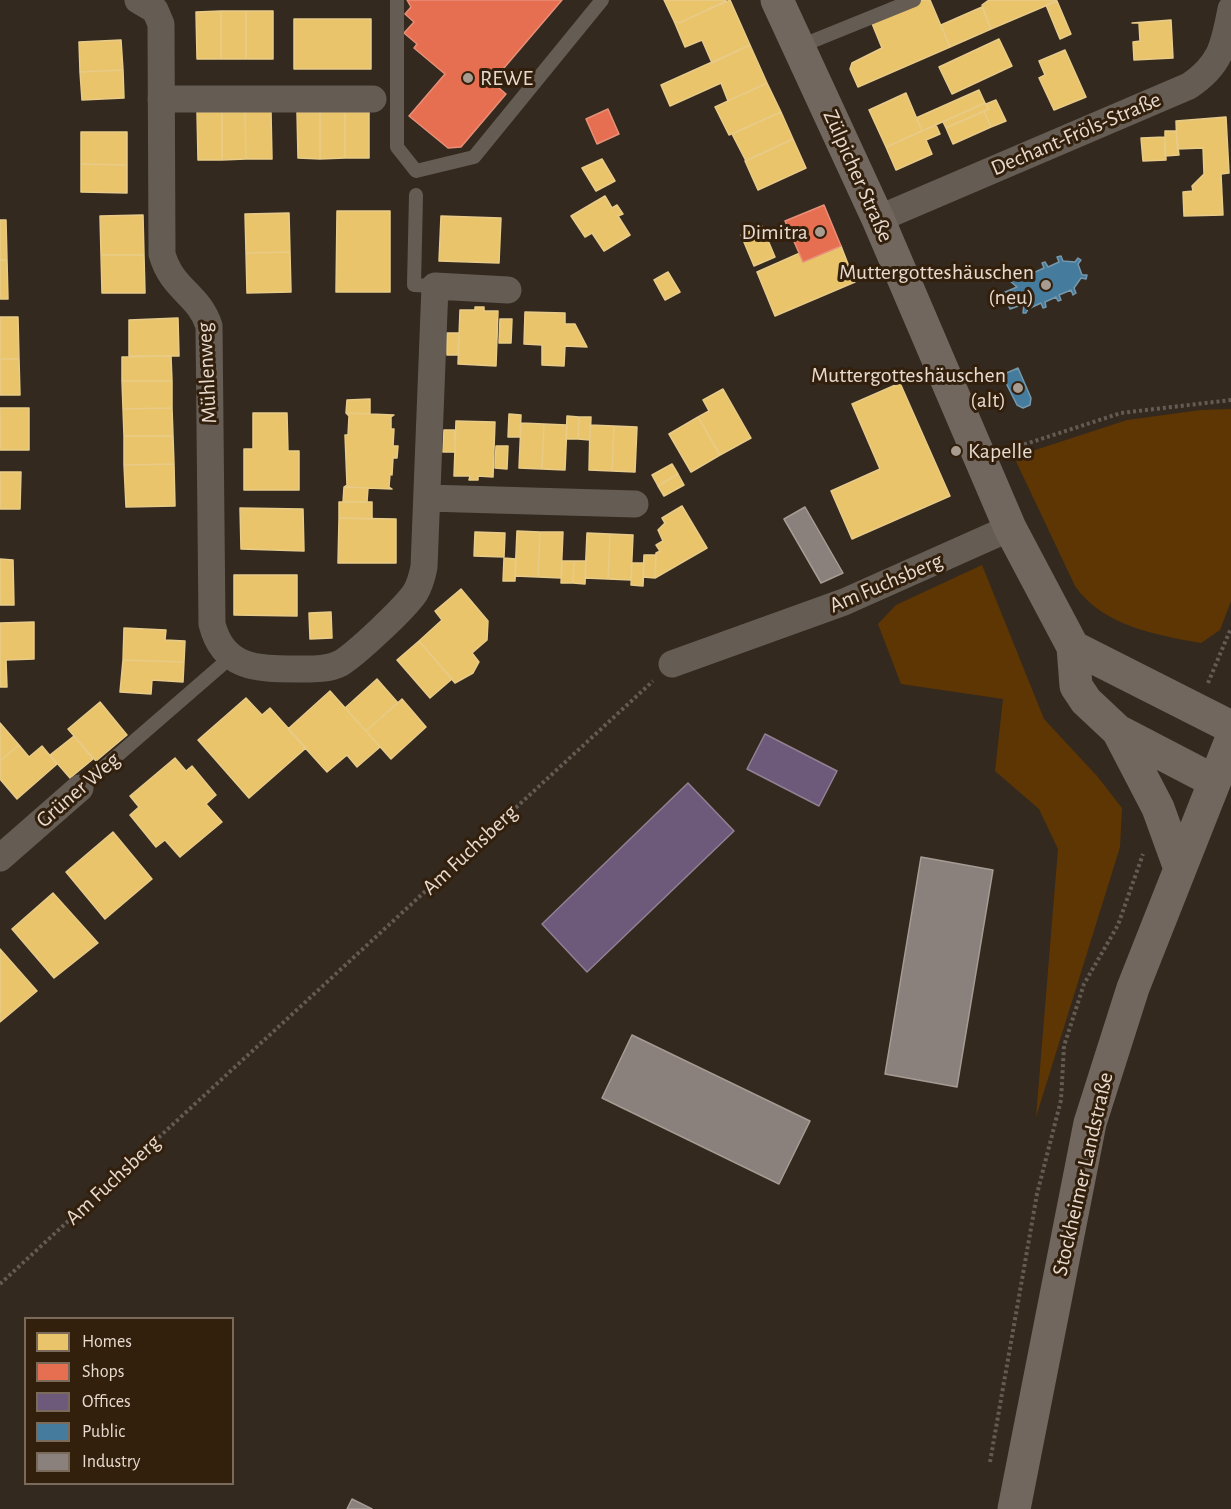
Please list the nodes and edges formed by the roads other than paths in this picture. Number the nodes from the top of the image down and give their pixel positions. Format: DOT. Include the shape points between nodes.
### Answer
graph roads {
  1 [pos="397,0"];
  2 [pos="602,0"];
  3 [pos="777,0"];
  4 [pos="914,0"];
  5 [pos="154,3"];
  6 [pos="1231,9"];
  7 [pos="798,47"];
  8 [pos="161,99"];
  9 [pos="373,99"];
  10 [pos="416,195"];
  11 [pos="878,219"];
  12 [pos="435,286"];
  13 [pos="508,290"];
  14 [pos="427,498"];
  15 [pos="635,504"];
  16 [pos="1010,528"];
  17 [pos="1073,647"];
  18 [pos="231,657"];
  19 [pos="672,664"];
  20 [pos="1231,727"];
  21 [pos="1118,731"];
  22 [pos="1231,740"];
  23 [pos="1223,785"];
  24 [pos="80,788"];
  25 [pos="0,858"];
  26 [pos="1179,866"];
  27 [pos="1014,1509"];
  1 -- 2 [label="lane" via="397,147 416,171 474,157"];
  3 -- 7 [label="street, Zülpicher Straße"];
  4 -- 7 [label="lane"];
  5 -- 8 [label="street, Mühlenweg" via="161,24"];
  6 -- 11 [label="street, Dechant-Fröls-Straße" via="1224,48 1208,74 1188,86"];
  7 -- 11 [label="street, Zülpicher Straße"];
  8 -- 9 [label="street"];
  8 -- 18 [label="street, Mühlenweg" via="162,254 167,271 205,312 209,326 212,624 215,638"];
  10 -- 12 [label="lane" via="414,285"];
  11 -- 16 [label="street, Zülpicher Straße"];
  12 -- 13 [label="street"];
  12 -- 14 [label="street"];
  14 -- 15 [label="street"];
  14 -- 18 [label="street" via="421,582 414,595 352,655 339,664 320,669 265,669"];
  16 -- 17 [label="street, Zülpicher Straße"];
  16 -- 19 [label="street, Am Fuchsberg" via="844,602"];
  17 -- 20 [label="street"];
  17 -- 21 [label="street, Zülpicher Straße" via="1076,686"];
  18 -- 24 [label="lane, Grüner Weg"];
  21 -- 23 [label="street, Zülpicher Straße"];
  21 -- 26 [label="street" via="1158,808"];
  22 -- 23 [label="street, Stockheimer Landstraße"];
  23 -- 26 [label="street, Stockheimer Landstraße"];
  24 -- 25 [label="street, Grüner Weg"];
  26 -- 27 [label="street, Stockheimer Landstraße" via="1133,988 1090,1123"];
}
